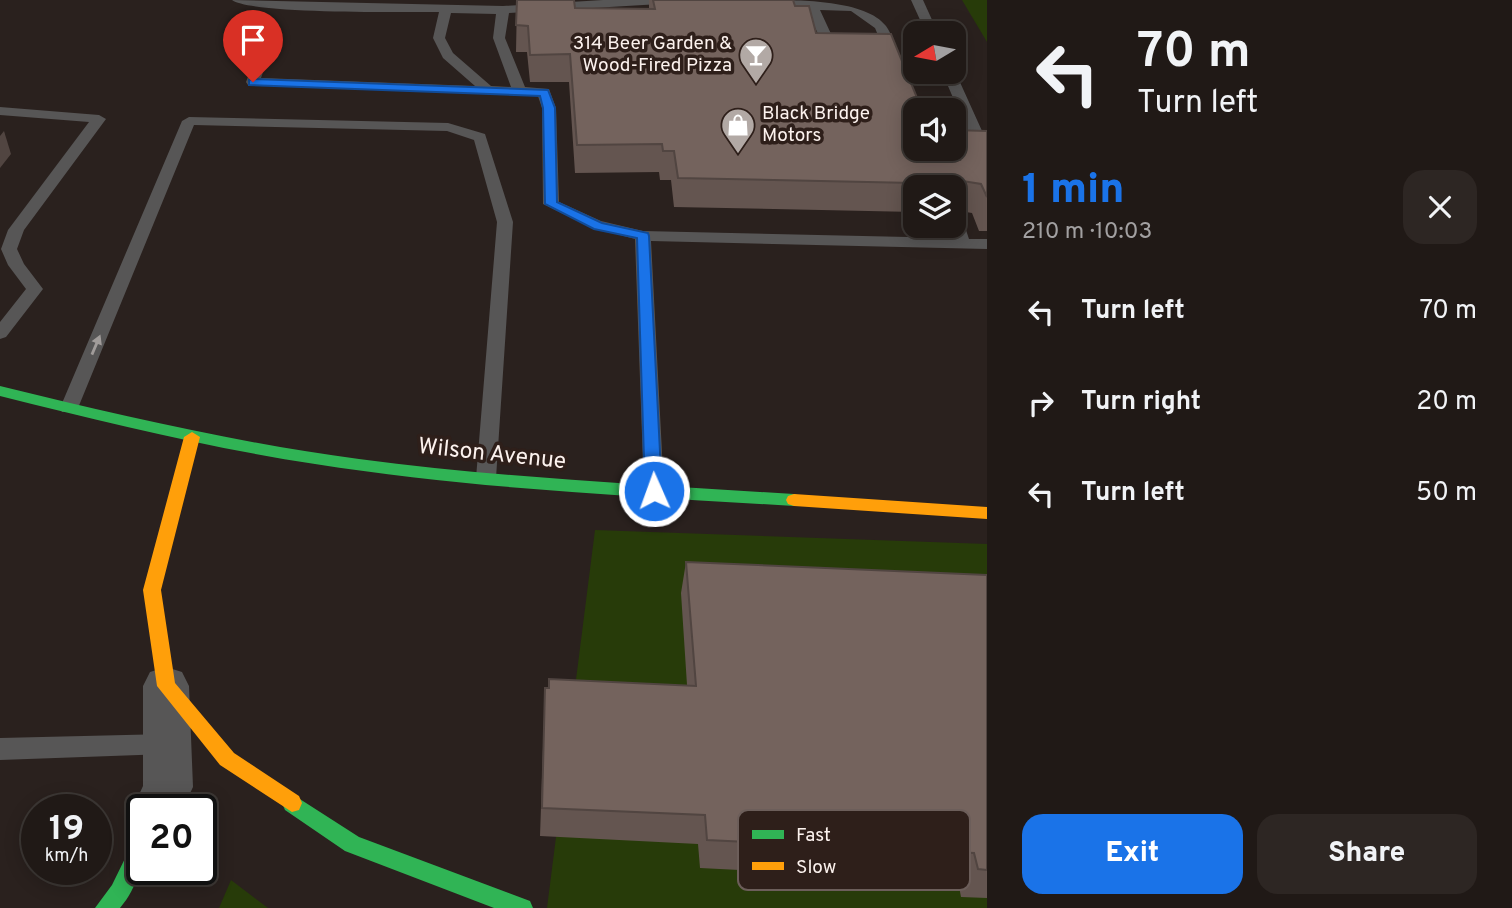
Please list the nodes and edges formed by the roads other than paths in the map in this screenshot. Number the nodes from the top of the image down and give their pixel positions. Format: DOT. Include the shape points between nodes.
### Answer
graph roads {
  1 [pos="238,0"];
  2 [pos="661,0"];
  3 [pos="675,0"];
  4 [pos="917,0"];
  5 [pos="757,2"];
  6 [pos="811,4"];
  7 [pos="446,10"];
  8 [pos="503,10"];
  9 [pos="927,21"];
  10 [pos="273,25"];
  11 [pos="856,52"];
  12 [pos="897,68"];
  13 [pos="489,90"];
  14 [pos="520,92"];
  15 [pos="966,109"];
  16 [pos="0,110"];
  17 [pos="966,144"];
  18 [pos="643,236"];
  19 [pos="961,238"];
  20 [pos="963,244"];
  21 [pos="987,244"];
  22 [pos="7,258"];
  23 [pos="0,333"];
  24 [pos="0,391"];
  25 [pos="69,408"];
  26 [pos="192,437"];
  27 [pos="486,478"];
  28 [pos="654,491"];
  29 [pos="987,513"];
  30 [pos="166,686"];
  31 [pos="167,744"];
  32 [pos="0,748"];
  33 [pos="165,794"];
  34 [pos="126,879"];
  35 [pos="106,908"];
  36 [pos="522,908"];
  1 -- 7 [label="lane"];
  2 -- 3 [label="lane"];
  2 -- 8 [label="lane"];
  4 -- 9 [label="lane"];
  5 -- 6 [label="lane"];
  6 -- 11 [label="lane" via="834,48"];
  6 -- 12 [label="lane" via="854,8 880,26 886,53"];
  7 -- 8 [label="lane"];
  7 -- 13 [label="lane" via="439,38 448,55"];
  8 -- 14 [label="lane" via="499,37"];
  10 -- 13 [label="lane" via="253,82"];
  13 -- 14 [label="lane"];
  14 -- 18 [label="lane" via="544,92 549,108 551,204 603,228"];
  15 -- 17 [label="lane" via="981,145"];
  16 -- 22 [label="lane" via="99,119 16,229"];
  18 -- 20 [label="lane"];
  18 -- 28 [label="lane"];
  19 -- 20 [label="lane"];
  20 -- 21 [label="lane"];
  22 -- 23 [label="lane" via="35,289"];
  24 -- 25 [label="main road, Wilson Avenue"];
  25 -- 26 [label="main road, Wilson Avenue"];
  25 -- 27 [label="lane, one-way" via="189,121 448,127 480,137 505,222"];
  26 -- 27 [label="main road, Wilson Avenue" via="359,465"];
  26 -- 30 [label="main road" via="152,590"];
  27 -- 28 [label="main road, Wilson Avenue"];
  28 -- 29 [label="main road, Wilson Avenue"];
  30 -- 31 [label="street"];
  30 -- 36 [label="main road" via="227,759 352,844"];
  31 -- 32 [label="lane"];
  31 -- 33 [label="street"];
  34 -- 35 [label="main road"];
}
